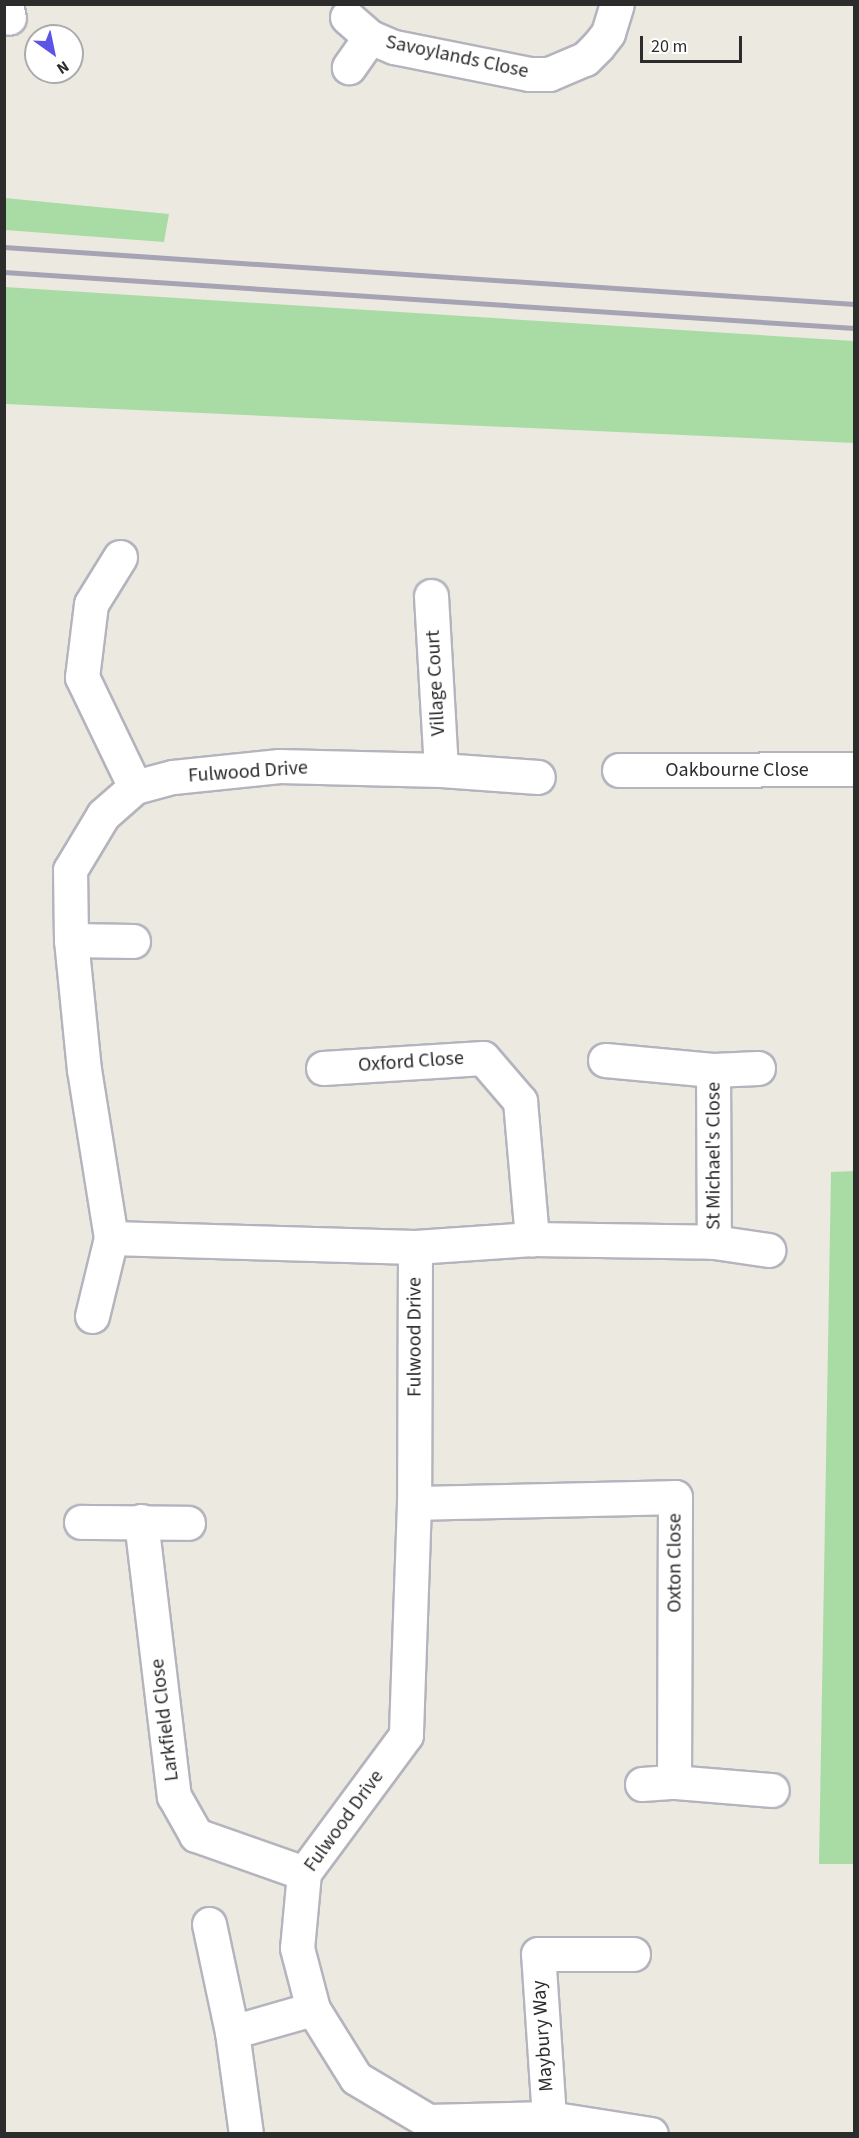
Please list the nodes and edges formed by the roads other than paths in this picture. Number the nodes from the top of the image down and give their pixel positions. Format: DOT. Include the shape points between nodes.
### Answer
graph roads {
  1 [pos="617,4"];
  2 [pos="349,67"];
  3 [pos="120,557"];
  4 [pos="431,596"];
  5 [pos="855,769"];
  6 [pos="441,770"];
  7 [pos="619,770"];
  8 [pos="538,777"];
  9 [pos="135,787"];
  10 [pos="70,940"];
  11 [pos="133,941"];
  12 [pos="605,1060"];
  13 [pos="323,1068"];
  14 [pos="758,1068"];
  15 [pos="713,1070"];
  16 [pos="111,1238"];
  17 [pos="532,1239"];
  18 [pos="714,1242"];
  19 [pos="415,1247"];
  20 [pos="768,1250"];
  21 [pos="92,1316"];
  22 [pos="414,1503"];
  23 [pos="141,1521"];
  24 [pos="81,1522"];
  25 [pos="188,1523"];
  26 [pos="772,1790"];
  27 [pos="304,1873"];
  28 [pos="209,1924"];
  29 [pos="633,1954"];
  30 [pos="313,2009"];
  31 [pos="232,2032"];
  32 [pos="549,2118"];
  33 [pos="426,2127"];
  34 [pos="246,2133"];
  35 [pos="651,2133"];
  1 -- 2 [label="street, Savoylands Close" via="608,33 598,46 567,69 549,74 529,74 394,47 359,27"];
  3 -- 9 [label="street" via="91,604 82,677"];
  4 -- 6 [label="street, Village Court"];
  5 -- 7 [label="street, Oakbourne Close"];
  6 -- 8 [label="street, Fulwood Drive"];
  6 -- 9 [label="street, Fulwood Drive" via="279,766 173,777"];
  9 -- 10 [label="street, Fulwood Drive" via="103,815 70,870"];
  10 -- 11 [label="street"];
  10 -- 16 [label="street, Fulwood Drive" via="84,1070"];
  12 -- 15 [label="street, St Michael's Close"];
  13 -- 17 [label="street, Oxford Close" via="483,1058 520,1101"];
  14 -- 15 [label="street, St Michael's Close"];
  15 -- 18 [label="street, St Michael's Close"];
  16 -- 19 [label="street"];
  16 -- 21 [label="street, Fulwood Drive"];
  17 -- 18 [label="street"];
  17 -- 19 [label="street"];
  18 -- 20 [label="street"];
  19 -- 22 [label="street, Fulwood Drive"];
  22 -- 26 [label="street, Oxton Close" via="675,1497 658,1783"];
  22 -- 27 [label="street, Fulwood Drive" via="406,1735"];
  23 -- 24 [label="street"];
  23 -- 25 [label="street"];
  23 -- 27 [label="street, Larkfield Close" via="174,1796 196,1835"];
  27 -- 30 [label="street, Fulwood Drive" via="297,1948"];
  28 -- 31 [label="street"];
  29 -- 32 [label="street, Maybury Way" via="538,1954"];
  30 -- 31 [label="street"];
  30 -- 33 [label="street, Fulwood Drive" via="356,2078"];
  31 -- 34 [label="street"];
  32 -- 33 [label="street, Fulwood Drive"];
  32 -- 35 [label="street, Fulwood Drive"];
}
